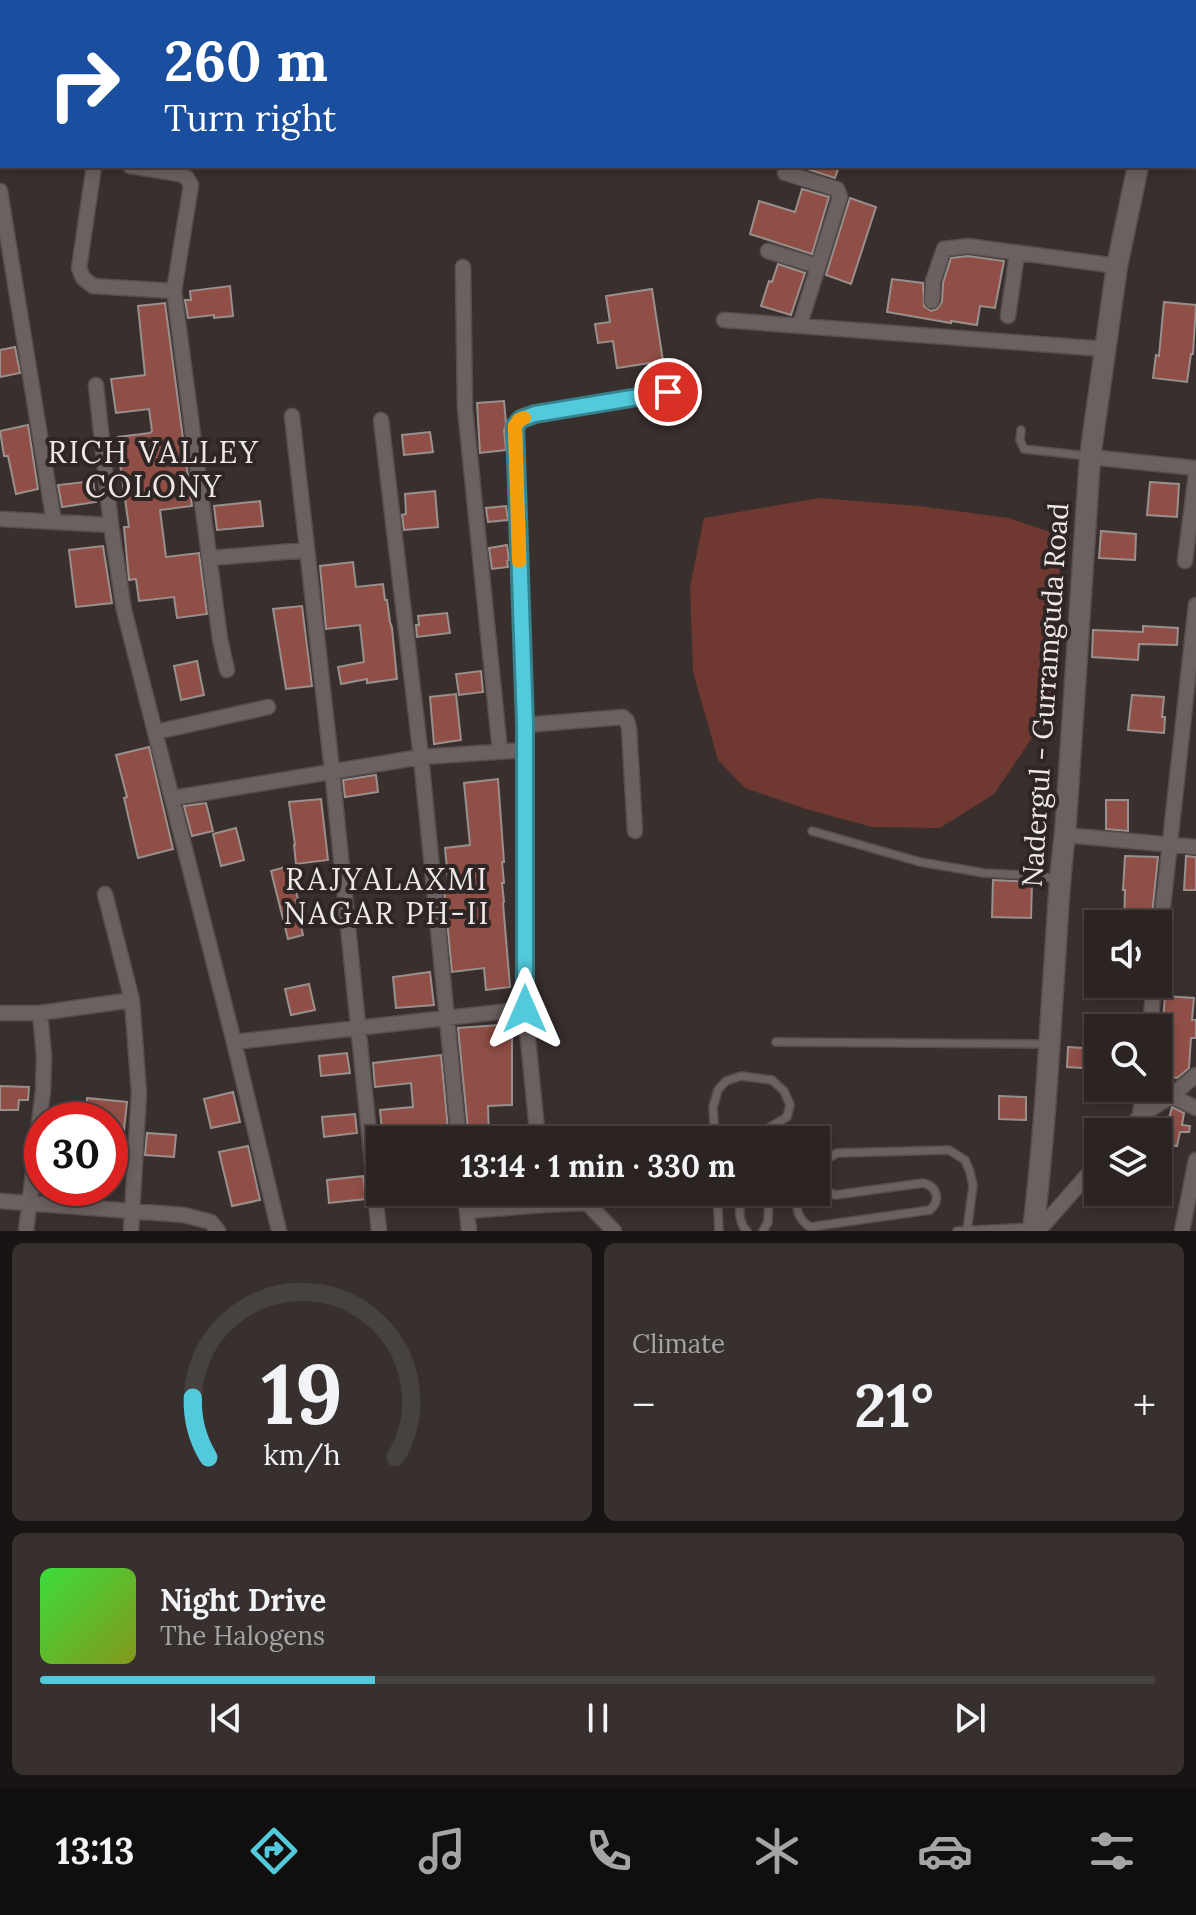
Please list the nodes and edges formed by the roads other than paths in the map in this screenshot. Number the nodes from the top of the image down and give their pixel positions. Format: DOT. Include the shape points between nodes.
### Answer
graph roads {
  1 [pos="94,168"];
  2 [pos="142,168"];
  3 [pos="1138,168"];
  4 [pos="785,173"];
  5 [pos="0,191"];
  6 [pos="768,251"];
  7 [pos="1017,253"];
  8 [pos="818,266"];
  9 [pos="1117,266"];
  10 [pos="463,267"];
  11 [pos="174,291"];
  12 [pos="932,301"];
  13 [pos="1008,316"];
  14 [pos="724,320"];
  15 [pos="800,324"];
  16 [pos="1104,349"];
  17 [pos="96,385"];
  18 [pos="668,392"];
  19 [pos="292,416"];
  20 [pos="381,420"];
  21 [pos="1021,430"];
  22 [pos="1090,457"];
  23 [pos="1196,471"];
  24 [pos="1,514"];
  25 [pos="54,522"];
  26 [pos="111,525"];
  27 [pos="307,550"];
  28 [pos="210,558"];
  29 [pos="1185,561"];
  30 [pos="1196,605"];
  31 [pos="227,670"];
  32 [pos="268,707"];
  33 [pos="525,725"];
  34 [pos="156,732"];
  35 [pos="525,750"];
  36 [pos="500,751"];
  37 [pos="421,757"];
  38 [pos="332,770"];
  39 [pos="173,798"];
  40 [pos="635,831"];
  41 [pos="812,831"];
  42 [pos="1065,835"];
  43 [pos="1170,844"];
  44 [pos="1196,847"];
  45 [pos="1059,881"];
  46 [pos="105,894"];
  47 [pos="1163,910"];
  48 [pos="132,1000"];
  49 [pos="525,1009"];
  50 [pos="0,1013"];
  51 [pos="40,1013"];
  52 [pos="446,1018"];
  53 [pos="358,1028"];
  54 [pos="234,1042"];
  55 [pos="776,1042"];
  56 [pos="1050,1044"];
  57 [pos="1196,1075"];
  58 [pos="1172,1095"];
  59 [pos="1172,1096"];
  60 [pos="42,1102"];
  61 [pos="1142,1102"];
  62 [pos="1162,1102"];
  63 [pos="1196,1108"];
  64 [pos="1140,1116"];
  65 [pos="458,1126"];
  66 [pos="538,1126"];
  67 [pos="714,1126"];
  68 [pos="772,1126"];
  69 [pos="830,1157"];
  70 [pos="1196,1160"];
  71 [pos="1084,1178"];
  72 [pos="830,1194"];
  73 [pos="0,1201"];
  74 [pos="24,1202"];
  75 [pos="29,1206"];
  76 [pos="71,1206"];
  77 [pos="466,1206"];
  78 [pos="499,1206"];
  79 [pos="591,1206"];
  80 [pos="718,1206"];
  81 [pos="740,1206"];
  82 [pos="769,1206"];
  83 [pos="797,1206"];
  84 [pos="467,1211"];
  85 [pos="133,1212"];
  86 [pos="967,1230"];
  87 [pos="1035,1230"];
  88 [pos="26,1231"];
  89 [pos="131,1231"];
  90 [pos="218,1231"];
  91 [pos="279,1231"];
  92 [pos="379,1231"];
  93 [pos="469,1231"];
  94 [pos="614,1231"];
  95 [pos="719,1231"];
  96 [pos="747,1231"];
  97 [pos="763,1231"];
  98 [pos="957,1231"];
  99 [pos="1182,1231"];
  1 -- 11 [label="street" via="79,268 83,278 93,286"];
  2 -- 11 [label="street" via="180,174 191,185"];
  3 -- 9 [label="main road, Nadergul - Gurramguda Road"];
  4 -- 8 [label="street" via="837,189 840,197"];
  5 -- 25 [label="street"];
  6 -- 8 [label="street"];
  7 -- 9 [label="street"];
  7 -- 12 [label="street" via="968,246 944,249"];
  7 -- 13 [label="street"];
  8 -- 15 [label="street"];
  9 -- 16 [label="main road, Nadergul - Gurramguda Road"];
  10 -- 36 [label="street" via="465,408"];
  11 -- 28 [label="street"];
  14 -- 15 [label="street"];
  15 -- 16 [label="street"];
  16 -- 22 [label="main road, Nadergul - Gurramguda Road"];
  17 -- 26 [label="street"];
  18 -- 33 [label="street" via="535,414 515,426"];
  19 -- 27 [label="street"];
  20 -- 37 [label="street"];
  21 -- 22 [label="lane" via="1024,449"];
  22 -- 23 [label="street"];
  22 -- 42 [label="main road, Nadergul - Gurramguda Road"];
  23 -- 29 [label="street"];
  24 -- 25 [label="street"];
  25 -- 26 [label="street"];
  26 -- 34 [label="street" via="124,610"];
  27 -- 28 [label="street"];
  27 -- 38 [label="street"];
  28 -- 31 [label="street"];
  30 -- 43 [label="street"];
  32 -- 34 [label="street"];
  33 -- 35 [label="street"];
  33 -- 40 [label="street" via="623,717 629,728"];
  34 -- 39 [label="street"];
  35 -- 36 [label="street"];
  35 -- 49 [label="street"];
  36 -- 37 [label="street"];
  37 -- 38 [label="street"];
  37 -- 52 [label="street"];
  38 -- 39 [label="street"];
  38 -- 53 [label="street"];
  39 -- 54 [label="street"];
  41 -- 45 [label="lane" via="920,862"];
  42 -- 43 [label="street"];
  42 -- 45 [label="main road, Nadergul - Gurramguda Road"];
  43 -- 44 [label="street"];
  43 -- 47 [label="street"];
  45 -- 56 [label="main road, Nadergul - Gurramguda Road"];
  46 -- 48 [label="street"];
  48 -- 51 [label="street"];
  48 -- 85 [label="street" via="139,1093"];
  49 -- 52 [label="street"];
  49 -- 66 [label="street"];
  50 -- 51 [label="street"];
  51 -- 60 [label="street"];
  52 -- 53 [label="street"];
  52 -- 65 [label="street"];
  53 -- 54 [label="street"];
  53 -- 92 [label="street"];
  54 -- 91 [label="street"];
  55 -- 56 [label="lane"];
  56 -- 87 [label="main road, Nadergul - Gurramguda Road"];
  57 -- 58 [label="street"];
  59 -- 63 [label="street"];
  61 -- 64 [label="street"];
  62 -- 64 [label="street"];
  67 -- 68 [label="lane" via="718,1090 741,1076 772,1080 784,1091 790,1105 787,1117"];
  69 -- 86 [label="lane" via="949,1150 965,1160 970,1172"];
  70 -- 99 [label="street"];
  71 -- 87 [label="street"];
  72 -- 83 [label="lane" via="923,1183 937,1197 930,1210 810,1227 802,1222"];
  73 -- 74 [label="street"];
  75 -- 88 [label="street"];
  76 -- 85 [label="street"];
  77 -- 84 [label="street"];
  78 -- 84 [label="street"];
  79 -- 94 [label="street"];
  80 -- 95 [label="lane"];
  81 -- 96 [label="lane" via="740,1221"];
  82 -- 97 [label="lane"];
  84 -- 93 [label="street"];
  85 -- 89 [label="street"];
  85 -- 90 [label="street" via="184,1215 211,1222"];
  86 -- 87 [label="lane"];
  86 -- 98 [label="lane"];
}
